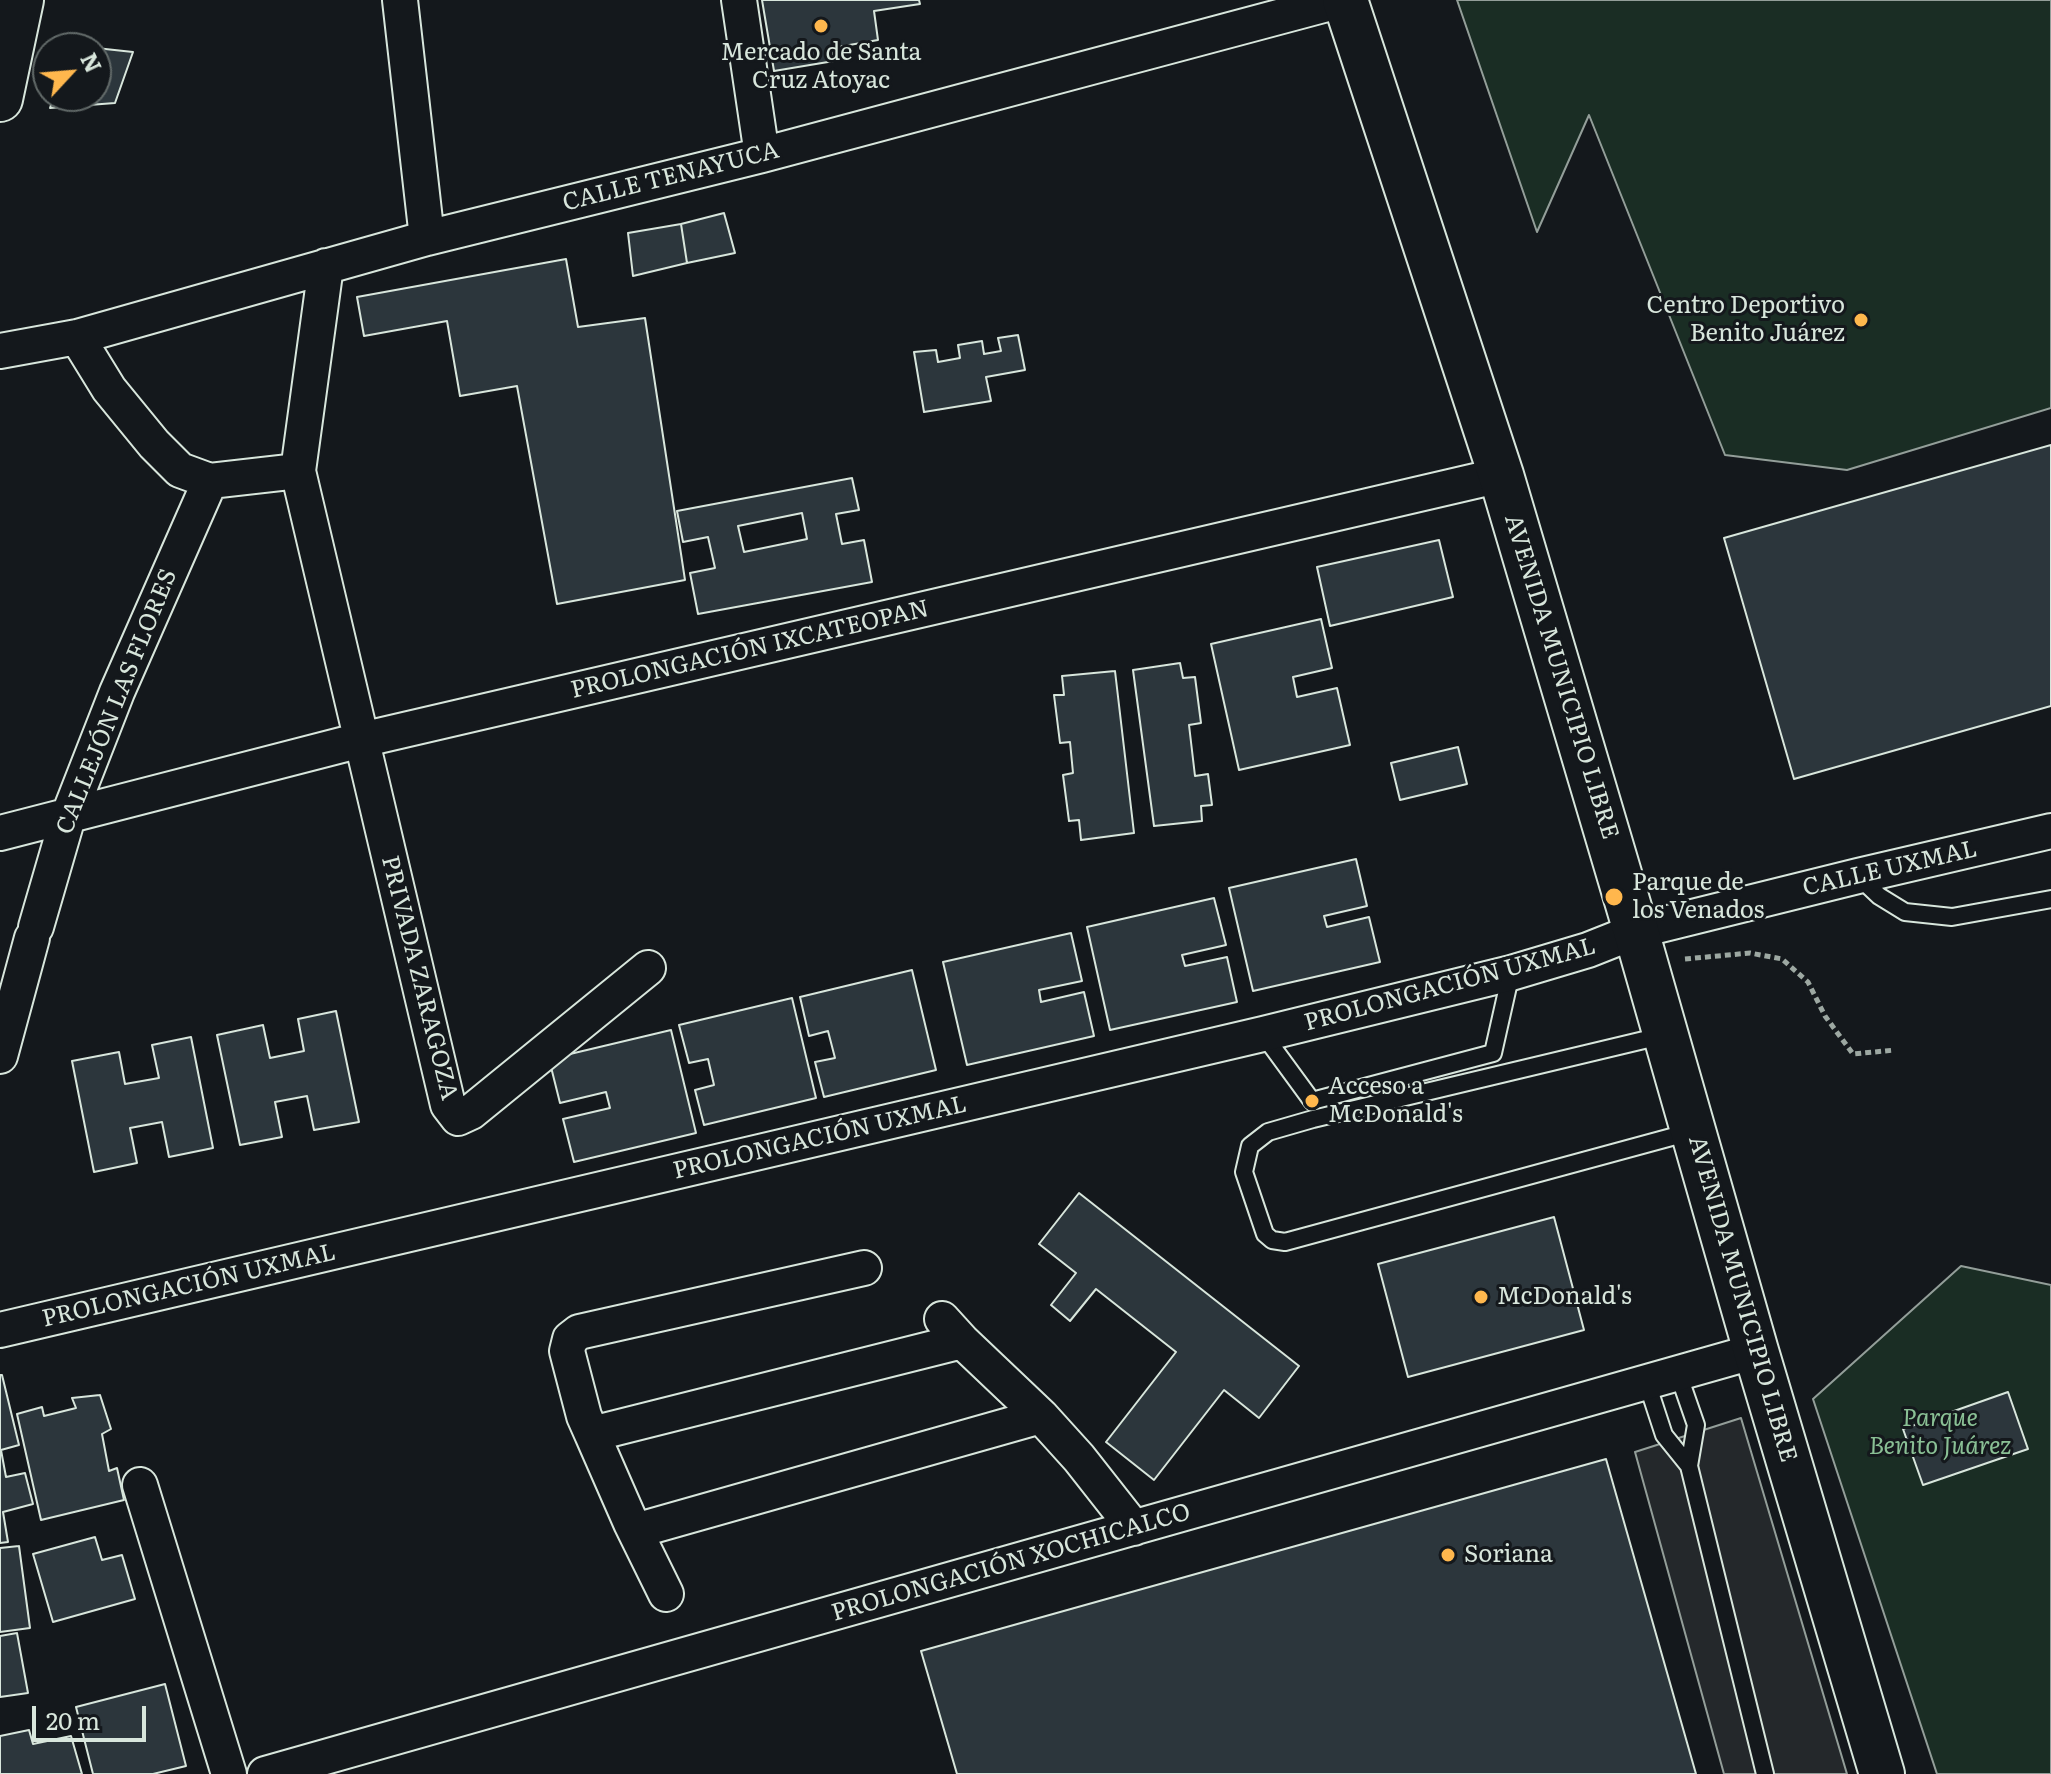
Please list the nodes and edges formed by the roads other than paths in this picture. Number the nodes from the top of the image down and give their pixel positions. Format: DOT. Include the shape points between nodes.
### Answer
graph roads {
  1 [pos="21,0"];
  2 [pos="400,0"];
  3 [pos="739,0"];
  4 [pos="1344,0"];
  5 [pos="0,99"];
  6 [pos="762,155"];
  7 [pos="427,238"];
  8 [pos="326,266"];
  9 [pos="77,337"];
  10 [pos="0,351"];
  11 [pos="298,471"];
  12 [pos="1501,475"];
  13 [pos="210,481"];
  14 [pos="361,740"];
  15 [pos="68,817"];
  16 [pos="2051,831"];
  17 [pos="0,833"];
  18 [pos="1858,876"];
  19 [pos="2051,899"];
  20 [pos="1641,947"];
  21 [pos="648,968"];
  22 [pos="1511,973"];
  23 [pos="1263,1034"];
  24 [pos="1666,1035"];
  25 [pos="1493,1053"];
  26 [pos="0,1056"];
  27 [pos="1509,1074"];
  28 [pos="1312,1101"];
  29 [pos="1313,1119"];
  30 [pos="1693,1132"];
  31 [pos="864,1268"];
  32 [pos="0,1330"];
  33 [pos="1756,1351"];
  34 [pos="1662,1378"];
  35 [pos="1041,1416"];
  36 [pos="592,1434"];
  37 [pos="1689,1466"];
  38 [pos="140,1485"];
  39 [pos="1134,1528"];
  40 [pos="635,1531"];
  41 [pos="666,1594"];
  42 [pos="229,1774"];
  43 [pos="265,1774"];
  44 [pos="1765,1774"];
  45 [pos="1882,1774"];
  1 -- 5 [label="main road"];
  2 -- 7 [label="street"];
  3 -- 6 [label="street"];
  4 -- 6 [label="street, CALLE TENAYUCA"];
  4 -- 12 [label="main road, AVENIDA MUNICIPIO LIBRE"];
  6 -- 7 [label="street, CALLE TENAYUCA"];
  7 -- 8 [label="street, CALLE TENAYUCA"];
  8 -- 9 [label="street, CALLE TENAYUCA"];
  8 -- 11 [label="street"];
  9 -- 10 [label="street, CALLE TENAYUCA"];
  9 -- 13 [label="street" via="109,389 154,444 180,470"];
  11 -- 13 [label="street"];
  11 -- 14 [label="street"];
  12 -- 14 [label="street, PROLONGACIÓN IXCATEOPAN"];
  12 -- 20 [label="main road, AVENIDA MUNICIPIO LIBRE"];
  13 -- 15 [label="street, CALLEJÓN LAS FLORES"];
  14 -- 15 [label="street, PROLONGACIÓN IXCATEOPAN"];
  14 -- 21 [label="street, PRIVADA ZARAGOZA" via="448,1105 458,1118"];
  15 -- 17 [label="street, PROLONGACIÓN IXCATEOPAN"];
  15 -- 26 [label="street, CALLEJÓN LAS FLORES"];
  16 -- 18 [label="street, CALLE UXMAL"];
  18 -- 19 [label="lane" via="1905,912 1952,917"];
  18 -- 20 [label="street, CALLE UXMAL"];
  20 -- 22 [label="street, PROLONGACIÓN UXMAL" via="1588,950"];
  20 -- 24 [label="main road, AVENIDA MUNICIPIO LIBRE"];
  22 -- 23 [label="street, PROLONGACIÓN UXMAL"];
  22 -- 25 [label="lane"];
  23 -- 28 [label="lane"];
  23 -- 32 [label="street, PROLONGACIÓN UXMAL"];
  24 -- 27 [label="lane"];
  24 -- 30 [label="main road, AVENIDA MUNICIPIO LIBRE"];
  25 -- 27 [label="lane"];
  25 -- 28 [label="lane"];
  27 -- 29 [label="lane"];
  28 -- 29 [label="lane"];
  29 -- 30 [label="lane" via="1268,1132 1250,1146 1244,1172 1265,1234 1272,1240 1285,1242"];
  30 -- 33 [label="main road, AVENIDA MUNICIPIO LIBRE"];
  31 -- 36 [label="street" via="579,1332 567,1351"];
  33 -- 34 [label="street, PROLONGACIÓN XOCHICALCO"];
  33 -- 45 [label="main road, AVENIDA MUNICIPIO LIBRE"];
  34 -- 37 [label="lane" via="1664,1435"];
  34 -- 37 [label="lane" via="1696,1425"];
  34 -- 39 [label="street, PROLONGACIÓN XOCHICALCO"];
  35 -- 36 [label="street" via="952,1330"];
  35 -- 39 [label="street"];
  35 -- 40 [label="street"];
  36 -- 40 [label="street"];
  37 -- 44 [label="lane"];
  38 -- 42 [label="street"];
  39 -- 43 [label="street, PROLONGACIÓN XOCHICALCO"];
  40 -- 41 [label="street"];
}
